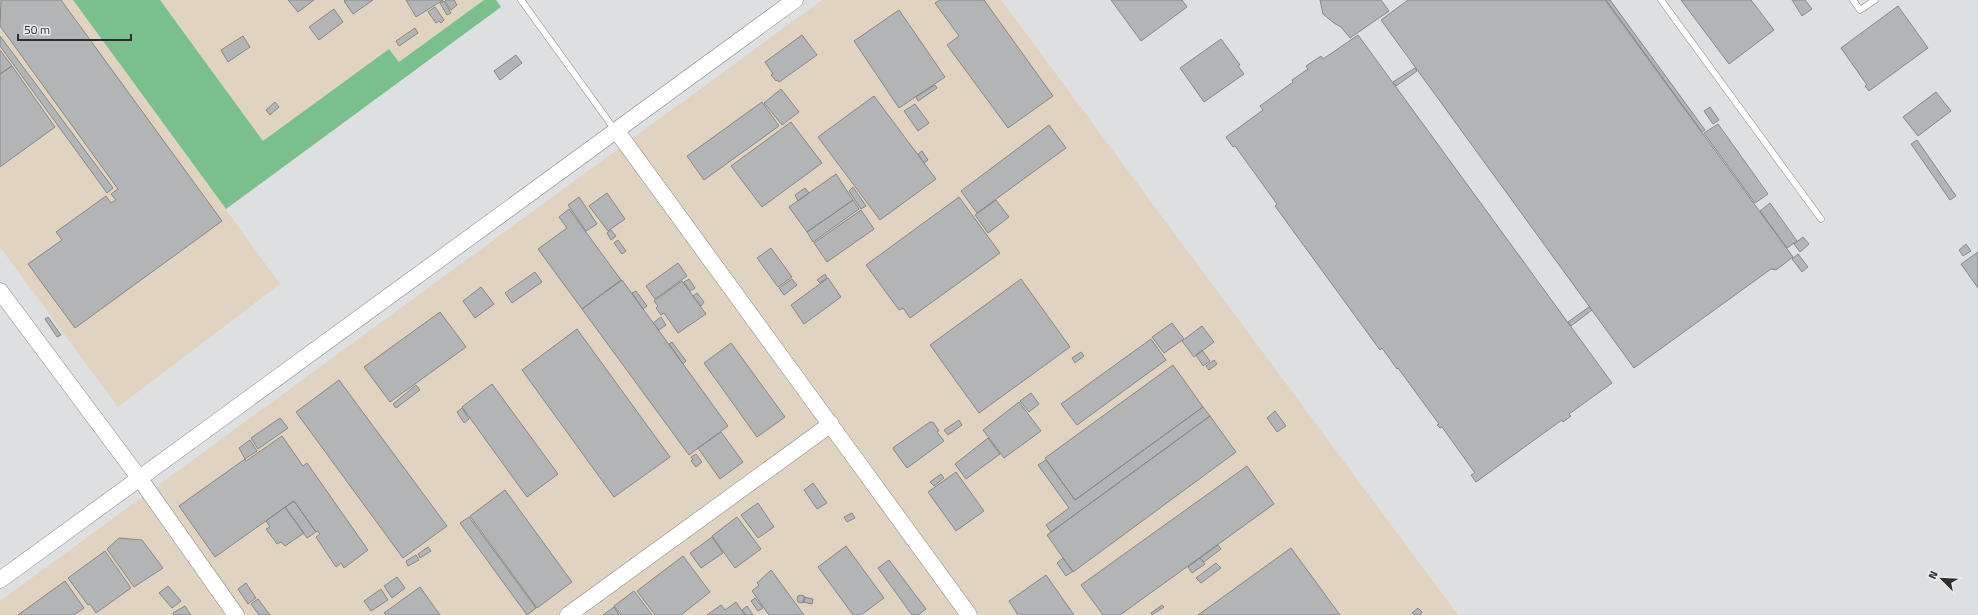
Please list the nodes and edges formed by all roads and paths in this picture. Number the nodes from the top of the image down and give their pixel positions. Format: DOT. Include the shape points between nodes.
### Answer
graph roads {
  1 [pos="521,0"];
  2 [pos="795,0"];
  3 [pos="1661,0"];
  4 [pos="1853,0"];
  5 [pos="1875,0"];
  6 [pos="616,130"];
  7 [pos="1821,219"];
  8 [pos="0,291"];
  9 [pos="831,424"];
  10 [pos="140,479"];
  11 [pos="0,580"];
  12 [pos="236,615"];
  13 [pos="568,615"];
  14 [pos="969,615"];
  1 -- 6 [label="lane"];
  2 -- 6 [label="street"];
  3 -- 7 [label="lane"];
  4 -- 5 [label="lane" via="1860,10"];
  6 -- 9 [label="street"];
  6 -- 10 [label="street"];
  8 -- 10 [label="street"];
  9 -- 13 [label="street"];
  9 -- 14 [label="street"];
  10 -- 11 [label="street"];
  10 -- 12 [label="street"];
}
